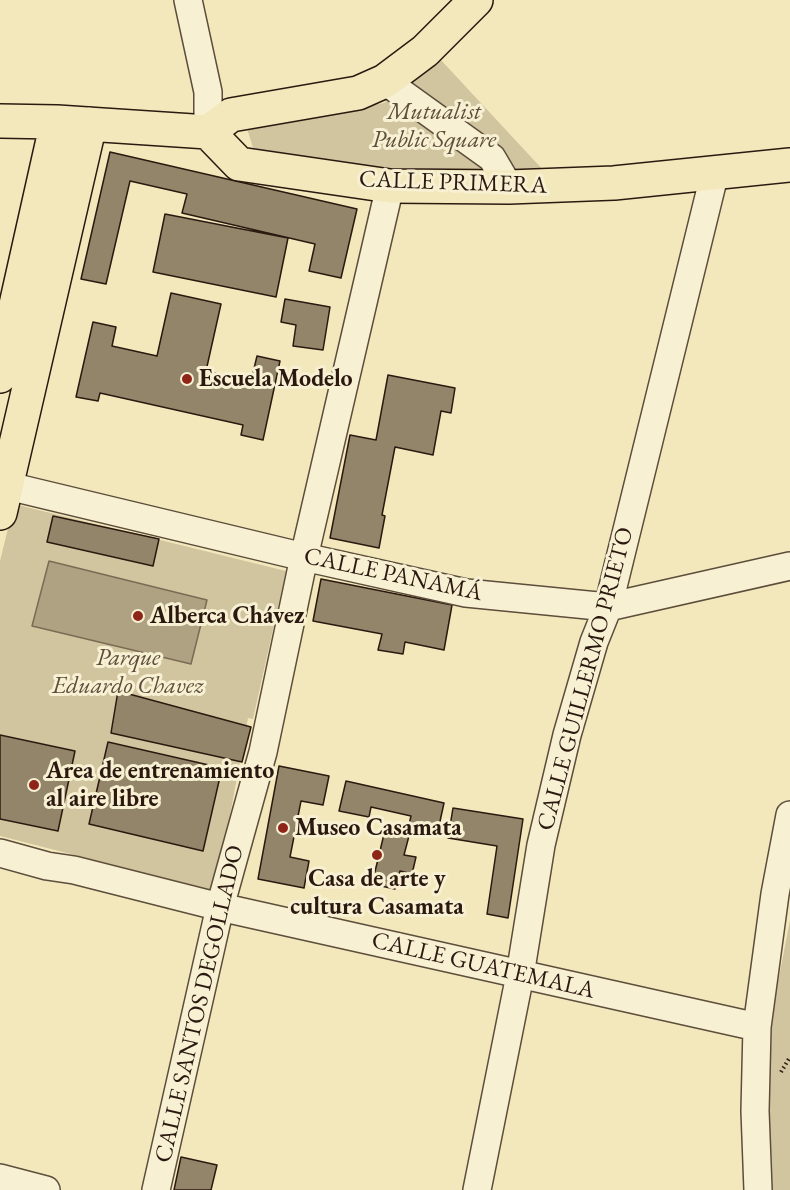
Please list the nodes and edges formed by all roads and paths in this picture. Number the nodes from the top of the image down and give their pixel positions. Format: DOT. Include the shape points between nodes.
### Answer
graph roads {
  1 [pos="188,0"];
  2 [pos="476,0"];
  3 [pos="385,81"];
  4 [pos="0,121"];
  5 [pos="57,122"];
  6 [pos="90,124"];
  7 [pos="208,132"];
  8 [pos="790,165"];
  9 [pos="715,172"];
  10 [pos="390,186"];
  11 [pos="508,187"];
  12 [pos="0,376"];
  13 [pos="2,494"];
  14 [pos="304,557"];
  15 [pos="790,566"];
  16 [pos="608,607"];
  17 [pos="790,815"];
  18 [pos="0,853"];
  19 [pos="220,907"];
  20 [pos="520,975"];
  21 [pos="757,1027"];
  22 [pos="0,1178"];
  23 [pos="46,1190"];
  24 [pos="156,1190"];
  25 [pos="477,1190"];
  26 [pos="758,1190"];
  1 -- 7 [label="street" via="208,92"];
  2 -- 3 [label="main road" via="425,51"];
  3 -- 7 [label="main road" via="358,93 231,115"];
  3 -- 11 [label="street" via="492,158"];
  4 -- 5 [label="main road"];
  5 -- 6 [label="main road"];
  5 -- 12 [label="main road"];
  6 -- 7 [label="main road"];
  6 -- 13 [label="main road"];
  7 -- 10 [label="main road, CALLE PRIMERA" via="239,164"];
  8 -- 9 [label="main road, CALLE PRIMERA"];
  9 -- 11 [label="main road, CALLE PRIMERA" via="614,183"];
  9 -- 16 [label="street, CALLE GUILLERMO PRIETO"];
  10 -- 11 [label="main road, CALLE PRIMERA"];
  10 -- 14 [label="street, CALLE SANTOS DEGOLLADO"];
  13 -- 14 [label="street, CALLE PANAMÁ"];
  14 -- 16 [label="street, CALLE PANAMÁ" via="466,593"];
  14 -- 19 [label="street, CALLE SANTOS DEGOLLADO" via="263,752"];
  15 -- 16 [label="street, CALLE PANAMÁ"];
  16 -- 20 [label="street, CALLE GUILLERMO PRIETO" via="567,735 541,845"];
  17 -- 21 [label="street"];
  18 -- 19 [label="street, CALLE GUATEMALA"];
  19 -- 20 [label="street, CALLE GUATEMALA"];
  19 -- 24 [label="street, CALLE SANTOS DEGOLLADO"];
  20 -- 21 [label="street, CALLE GUATEMALA"];
  20 -- 25 [label="street, CALLE GUILLERMO PRIETO"];
  21 -- 26 [label="street"];
  22 -- 23 [label="street"];
}
